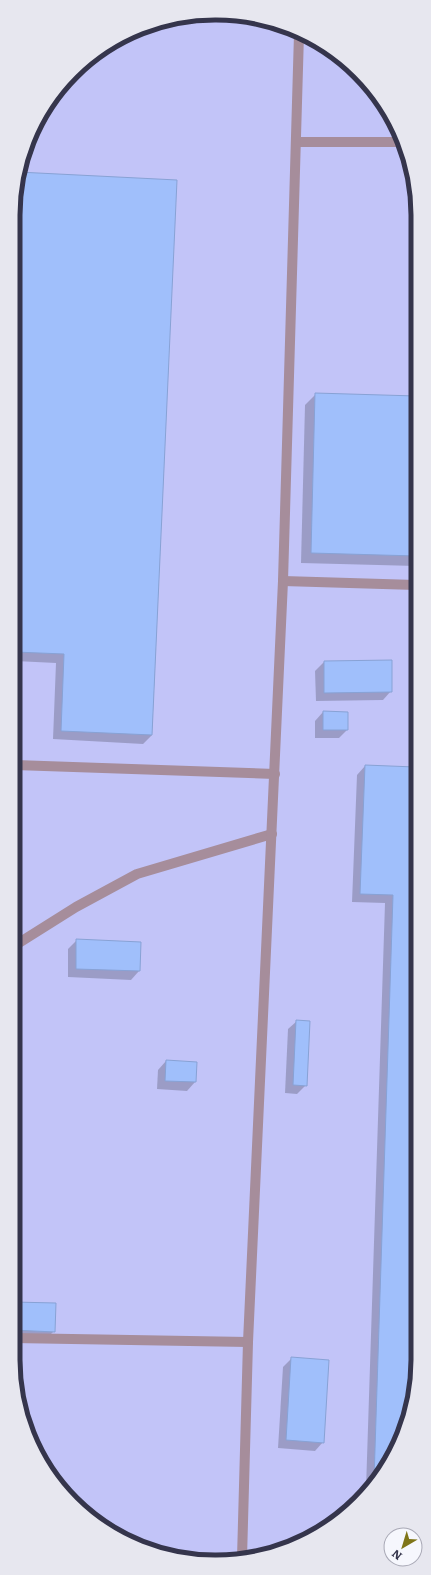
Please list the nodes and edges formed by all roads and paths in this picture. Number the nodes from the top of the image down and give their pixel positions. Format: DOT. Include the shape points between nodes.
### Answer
graph roads {
  1 [pos="299,39"];
  2 [pos="296,142"];
  3 [pos="396,142"];
  4 [pos="283,581"];
  5 [pos="411,585"];
  6 [pos="20,765"];
  7 [pos="275,774"];
  8 [pos="272,834"];
  9 [pos="20,942"];
  10 [pos="20,1338"];
  11 [pos="248,1342"];
  12 [pos="242,1553"];
  1 -- 2 [label="lane"];
  2 -- 3 [label="lane"];
  2 -- 4 [label="lane"];
  4 -- 5 [label="lane"];
  4 -- 7 [label="lane"];
  6 -- 7 [label="lane"];
  7 -- 8 [label="lane"];
  8 -- 9 [label="lane" via="138,874 76,907"];
  8 -- 11 [label="lane"];
  10 -- 11 [label="lane"];
  11 -- 12 [label="lane"];
}
